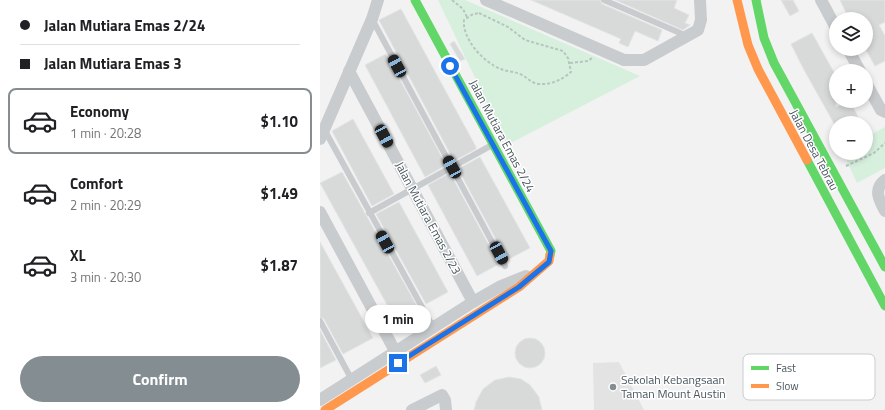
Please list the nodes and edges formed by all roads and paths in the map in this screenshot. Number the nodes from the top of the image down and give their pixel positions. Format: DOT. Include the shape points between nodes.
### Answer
graph roads {
  1 [pos="378,0"];
  2 [pos="415,0"];
  3 [pos="452,0"];
  4 [pos="486,0"];
  5 [pos="604,0"];
  6 [pos="700,0"];
  7 [pos="737,0"];
  8 [pos="756,0"];
  9 [pos="821,0"];
  10 [pos="509,5"];
  11 [pos="829,15"];
  12 [pos="467,17"];
  13 [pos="372,19"];
  14 [pos="687,36"];
  15 [pos="601,50"];
  16 [pos="570,63"];
  17 [pos="349,71"];
  18 [pos="873,96"];
  19 [pos="885,112"];
  20 [pos="809,125"];
  21 [pos="322,134"];
  22 [pos="792,134"];
  23 [pos="885,143"];
  24 [pos="492,145"];
  25 [pos="452,167"];
  26 [pos="834,172"];
  27 [pos="885,180"];
  28 [pos="412,189"];
  29 [pos="885,211"];
  30 [pos="320,212"];
  31 [pos="369,213"];
  32 [pos="505,266"];
  33 [pos="885,266"];
  34 [pos="538,271"];
  35 [pos="473,302"];
  36 [pos="885,306"];
  37 [pos="320,321"];
  38 [pos="433,327"];
  39 [pos="394,351"];
  40 [pos="352,380"];
  41 [pos="320,400"];
  42 [pos="325,410"];
  43 [pos="412,410"];
  44 [pos="446,410"];
  1 -- 13 [label="street"];
  2 -- 24 [label="street, Jalan Mutiara Emas 2/24"];
  3 -- 12 [label="path"];
  4 -- 10 [label="street"];
  5 -- 14 [label="lane"];
  6 -- 14 [label="street" via="700,26"];
  7 -- 22 [label="street, Jalan Desa Tebrau" via="748,45"];
  8 -- 20 [label="street, Jalan Desa Tebrau" via="764,38 774,63"];
  9 -- 11 [label="street"];
  10 -- 15 [label="street"];
  12 -- 16 [label="path" via="479,13 508,27 525,40 563,52"];
  12 -- 16 [label="path" via="463,25 466,36 494,66 502,70 542,85 567,76 571,72"];
  13 -- 17 [label="street"];
  13 -- 25 [label="lane"];
  14 -- 15 [label="street" via="644,60 624,60"];
  15 -- 16 [label="path" via="588,60"];
  17 -- 21 [label="street"];
  17 -- 28 [label="street, Jalan Mutiara Emas 2/23"];
  18 -- 19 [label="street" via="881,110"];
  20 -- 22 [label="street"];
  20 -- 26 [label="street, Jalan Desa Tebrau"];
  21 -- 31 [label="lane"];
  22 -- 36 [label="street, Jalan Desa Tebrau"];
  23 -- 26 [label="path" via="874,153"];
  24 -- 25 [label="lane"];
  24 -- 34 [label="street, Jalan Mutiara Emas 2/24" via="551,251 549,262"];
  25 -- 28 [label="lane"];
  25 -- 32 [label="lane"];
  26 -- 33 [label="street, Jalan Desa Tebrau"];
  27 -- 29 [label="street" via="877,192"];
  28 -- 31 [label="lane"];
  28 -- 35 [label="street, Jalan Mutiara Emas 2/23"];
  30 -- 39 [label="street"];
  31 -- 38 [label="lane"];
  34 -- 35 [label="street" via="501,286"];
  34 -- 42 [label="street" via="519,287"];
  35 -- 38 [label="street"];
  37 -- 40 [label="lane"];
  38 -- 39 [label="street"];
  39 -- 40 [label="street"];
  40 -- 41 [label="street"];
  43 -- 44 [label="street" via="442,395"];
}
